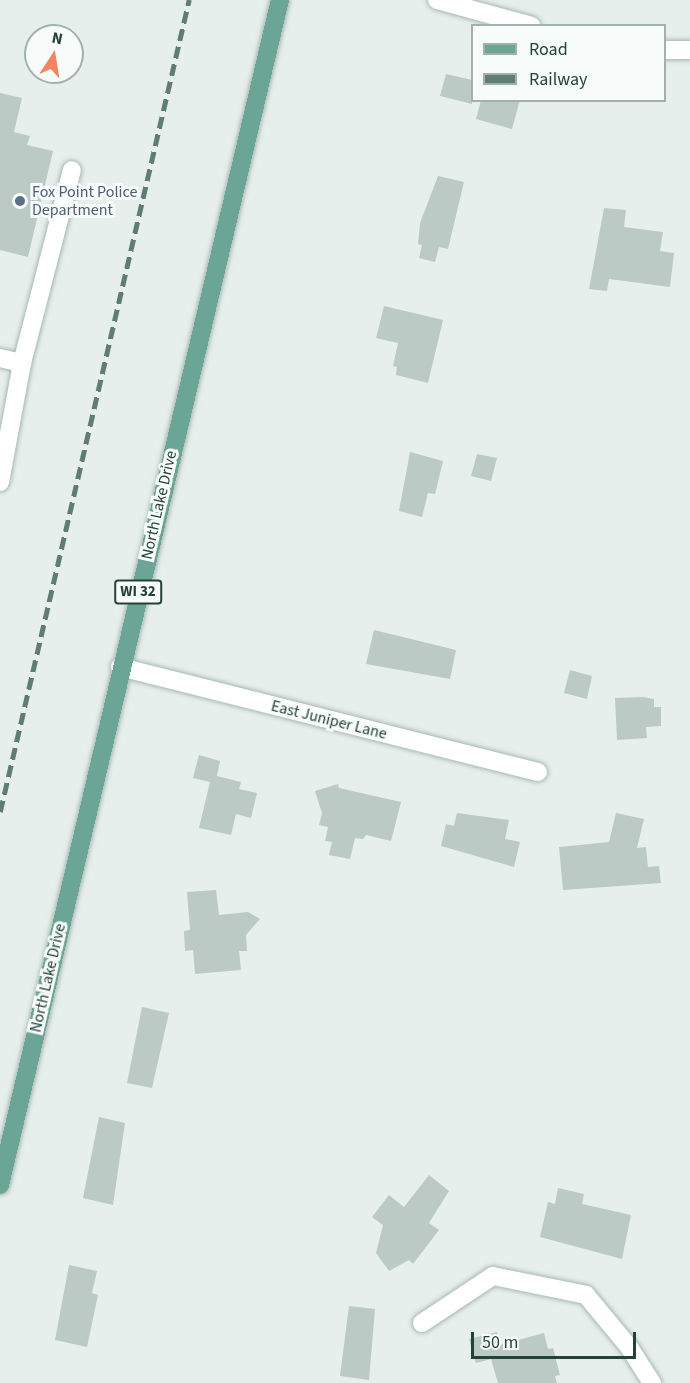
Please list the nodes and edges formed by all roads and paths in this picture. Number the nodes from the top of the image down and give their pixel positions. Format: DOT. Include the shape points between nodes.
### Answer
graph roads {
  1 [pos="280,0"];
  2 [pos="437,0"];
  3 [pos="525,24"];
  4 [pos="666,50"];
  5 [pos="690,50"];
  6 [pos="72,170"];
  7 [pos="0,358"];
  8 [pos="22,363"];
  9 [pos="0,483"];
  10 [pos="120,667"];
  11 [pos="538,772"];
  12 [pos="0,1185"];
  13 [pos="422,1323"];
  14 [pos="652,1383"];
  1 -- 10 [label="main road, North Lake Drive / WI 32"];
  2 -- 3 [label="street"];
  4 -- 5 [label="street"];
  6 -- 8 [label="street"];
  7 -- 8 [label="street"];
  8 -- 9 [label="street"];
  10 -- 11 [label="street, East Juniper Lane"];
  10 -- 12 [label="main road, North Lake Drive / WI 32"];
  13 -- 14 [label="street" via="493,1276 586,1295 629,1347"];
}
